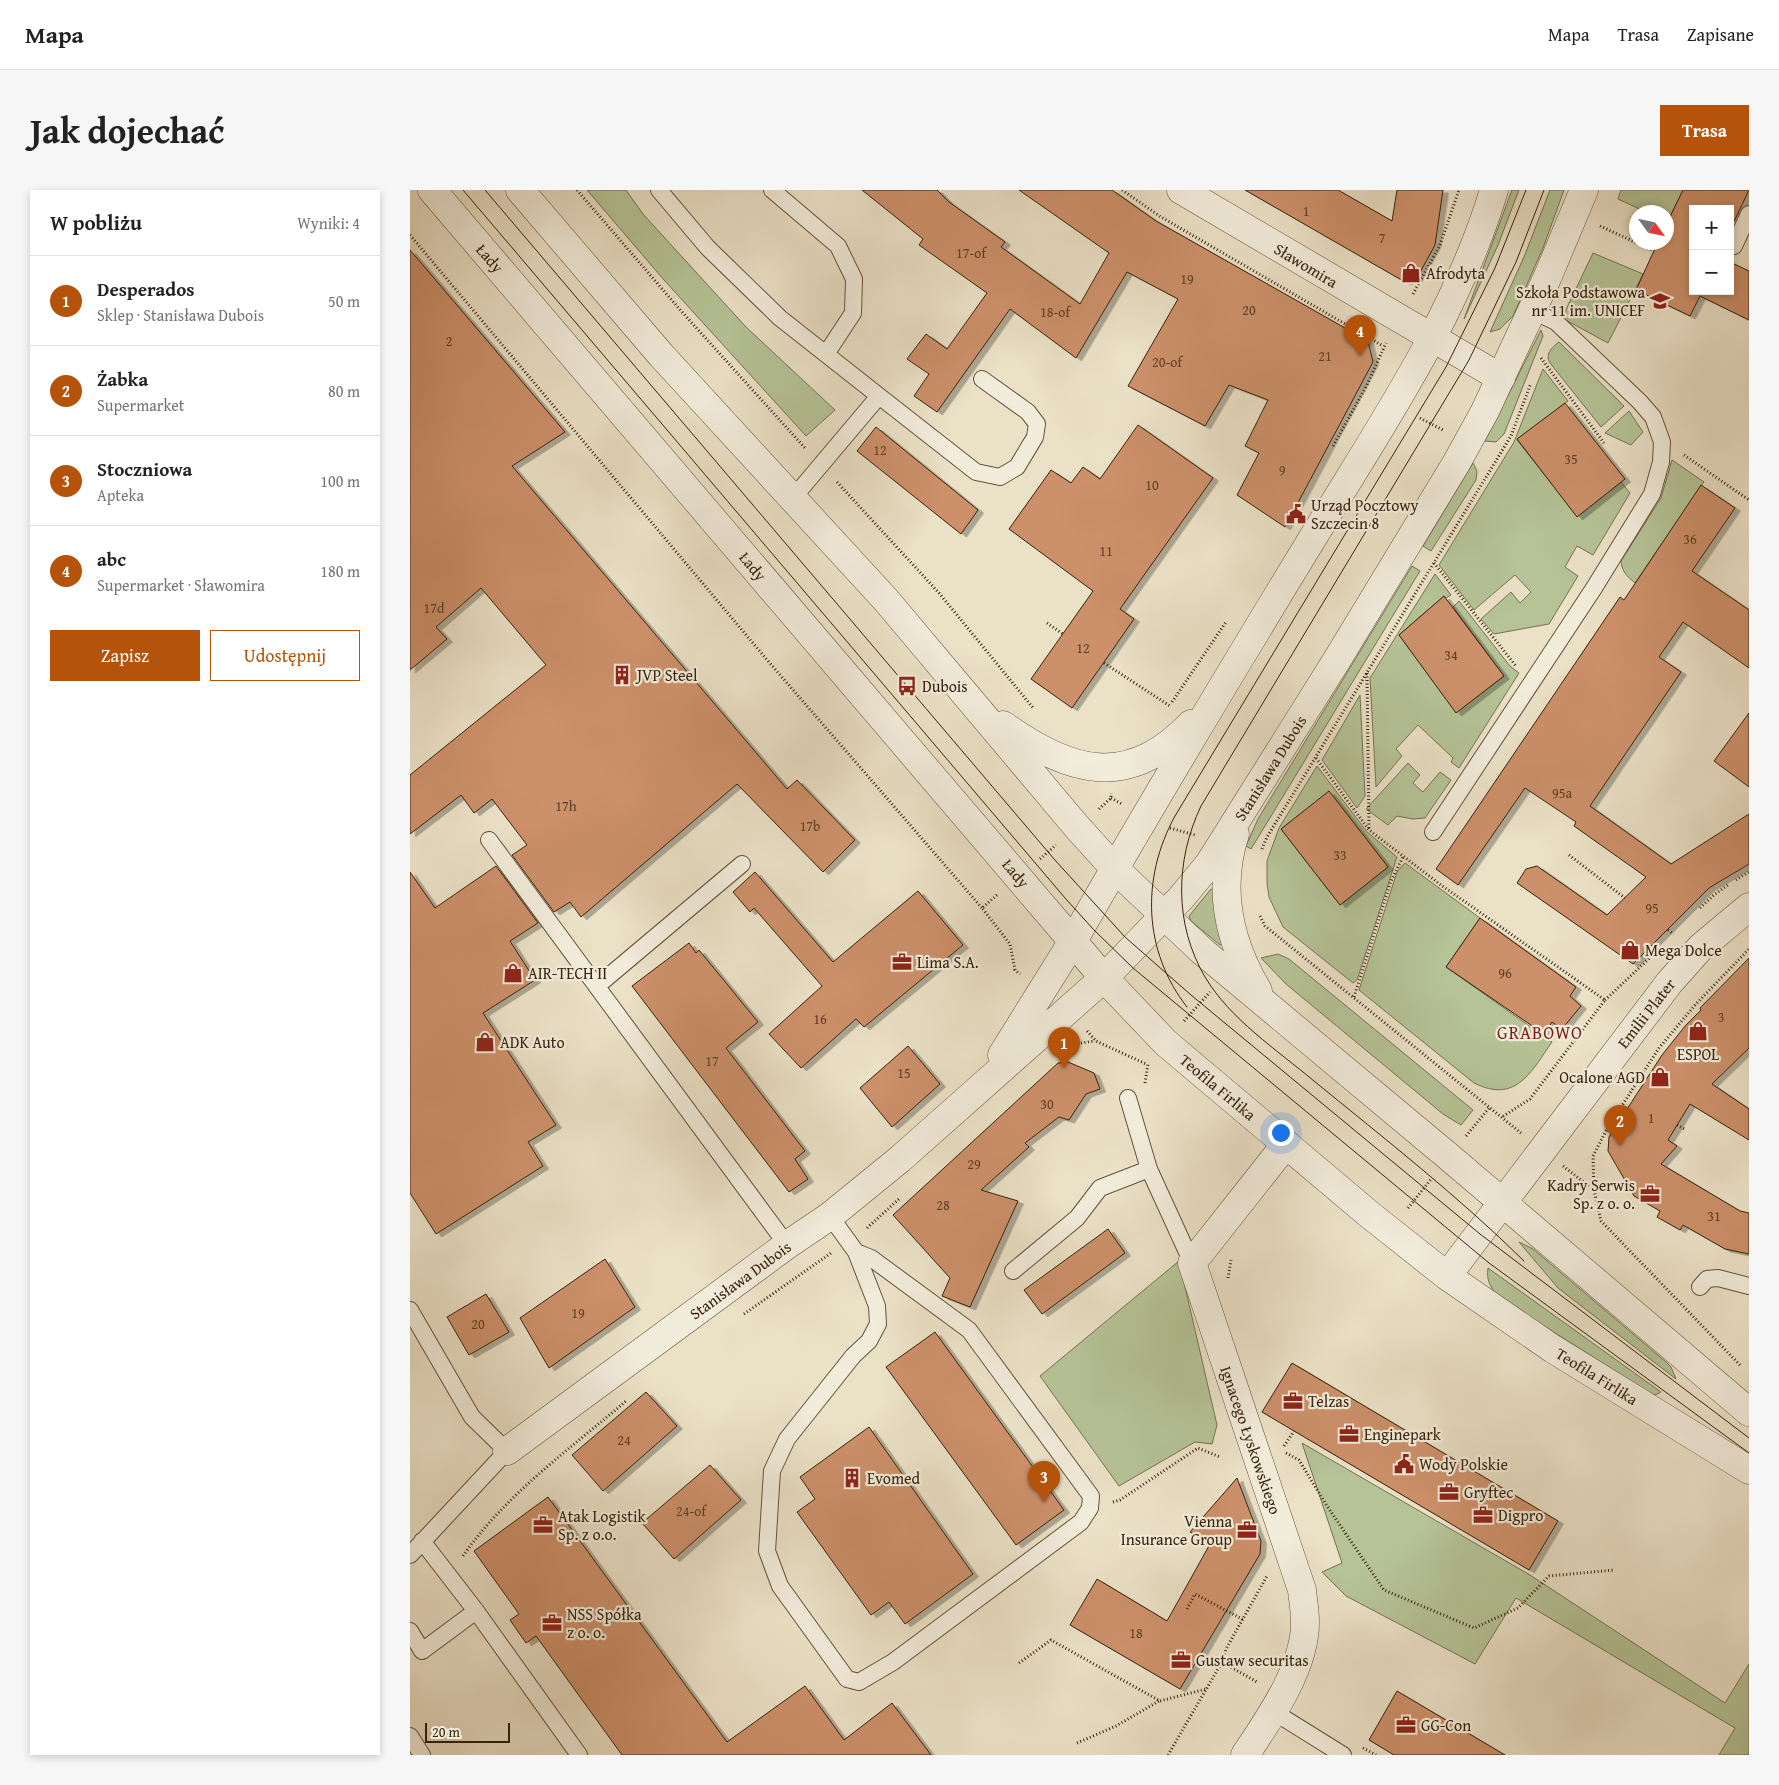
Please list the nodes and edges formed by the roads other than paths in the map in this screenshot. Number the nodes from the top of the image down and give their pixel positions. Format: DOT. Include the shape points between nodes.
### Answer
graph roads {
  1 [pos="432,190"];
  2 [pos="520,190"];
  3 [pos="659,190"];
  4 [pos="772,190"];
  5 [pos="1181,190"];
  6 [pos="1494,190"];
  7 [pos="1584,190"];
  8 [pos="1749,214"];
  9 [pos="1734,246"];
  10 [pos="1544,316"];
  11 [pos="1431,338"];
  12 [pos="826,354"];
  13 [pos="1500,378"];
  14 [pos="982,379"];
  15 [pos="879,396"];
  16 [pos="793,498"];
  17 [pos="1224,684"];
  18 [pos="973,701"];
  19 [pos="1247,805"];
  20 [pos="1433,832"];
  21 [pos="489,840"];
  22 [pos="742,864"];
  23 [pos="1115,869"];
  24 [pos="1749,906"];
  25 [pos="1164,916"];
  26 [pos="1073,941"];
  27 [pos="1233,964"];
  28 [pos="1104,978"];
  29 [pos="597,986"];
  30 [pos="1136,1095"];
  31 [pos="965,1100"];
  32 [pos="1286,1144"];
  33 [pos="1149,1169"];
  34 [pos="1503,1204"];
  35 [pos="830,1216"];
  36 [pos="787,1245"];
  37 [pos="856,1252"];
  38 [pos="1192,1263"];
  39 [pos="1013,1271"];
  40 [pos="1447,1276"];
  41 [pos="1749,1286"];
  42 [pos="1700,1287"];
  43 [pos="410,1310"];
  44 [pos="1749,1412"];
  45 [pos="507,1451"];
  46 [pos="1749,1470"];
  47 [pos="422,1541"];
  48 [pos="410,1554"];
  49 [pos="476,1611"];
  50 [pos="410,1631"];
  51 [pos="416,1656"];
  52 [pos="1274,1712"];
  53 [pos="410,1736"];
  54 [pos="1334,1752"];
  55 [pos="422,1755"];
  56 [pos="579,1755"];
  57 [pos="1245,1755"];
  1 -- 26 [label="street, Łady"];
  2 -- 16 [label="street" via="661,355"];
  3 -- 12 [label="lane" via="708,248 780,318"];
  4 -- 12 [label="lane" via="838,246 854,279 853,313"];
  5 -- 11 [label="street, Sławomira"];
  6 -- 11 [label="street, Stanisława Dubois" via="1460,285"];
  7 -- 10 [label="street, Stanisława Dubois"];
  8 -- 9 [label="lane"];
  10 -- 13 [label="street, Stanisława Dubois"];
  10 -- 20 [label="lane" via="1653,417 1662,442 1661,462 1652,494"];
  11 -- 13 [label="street"];
  11 -- 17 [label="street, Stanisława Dubois"];
  12 -- 15 [label="lane"];
  13 -- 19 [label="street, Stanisława Dubois" via="1457,462"];
  14 -- 15 [label="lane" via="1028,412 1037,424 1035,437 1017,468 1000,477 976,472"];
  15 -- 16 [label="lane"];
  16 -- 18 [label="street"];
  17 -- 18 [label="street" via="1198,717 1167,744 1144,758 1113,767 1088,767 1061,759 1014,733"];
  17 -- 23 [label="street, Stanisława Dubois"];
  18 -- 23 [label="street" via="1077,828"];
  19 -- 25 [label="street, Stanisława Dubois" via="1209,864"];
  19 -- 27 [label="street" via="1232,843 1226,876"];
  21 -- 29 [label="lane"];
  22 -- 29 [label="lane"];
  23 -- 25 [label="street"];
  23 -- 26 [label="street, Stanisława Dubois"];
  24 -- 34 [label="street, Emilii Plater" via="1701,946 1668,983"];
  25 -- 27 [label="street"];
  25 -- 28 [label="street, Stanisława Dubois"];
  26 -- 28 [label="street, Teofila Firlika"];
  26 -- 31 [label="street, Stanisława Dubois" via="994,1066"];
  27 -- 34 [label="street" via="1253,983 1275,1012"];
  28 -- 31 [label="street, Stanisława Dubois"];
  28 -- 32 [label="street, Teofila Firlika" via="1166,1043"];
  29 -- 36 [label="lane"];
  30 -- 33 [label="lane"];
  31 -- 35 [label="street, Stanisława Dubois"];
  32 -- 38 [label="street"];
  32 -- 40 [label="street, Teofila Firlika"];
  33 -- 38 [label="lane"];
  33 -- 39 [label="lane" via="1100,1188 1077,1218"];
  34 -- 40 [label="street"];
  34 -- 44 [label="street"];
  35 -- 36 [label="street, Stanisława Dubois"];
  35 -- 37 [label="lane"];
  36 -- 45 [label="street, Stanisława Dubois"];
  37 -- 37 [label="lane" via="871,1258 969,1330 1091,1496 1090,1508 1081,1522 893,1662 859,1682 847,1679 780,1586 767,1551 772,1470 787,1439 853,1356 869,1341 878,1324 877,1306"];
  38 -- 52 [label="street, Ignacego Łyskowskiego" via="1302,1590 1306,1622 1300,1653"];
  40 -- 46 [label="street, Teofila Firlika" via="1553,1349"];
  41 -- 42 [label="lane" via="1718,1278 1707,1279"];
  43 -- 45 [label="lane" via="472,1417"];
  45 -- 47 [label="lane"];
  47 -- 48 [label="lane"];
  47 -- 49 [label="lane"];
  49 -- 51 [label="lane"];
  49 -- 56 [label="lane"];
  50 -- 51 [label="lane"];
  52 -- 54 [label="lane"];
  52 -- 57 [label="street, Ignacego Łyskowskiego"];
  53 -- 55 [label="lane"];
}
